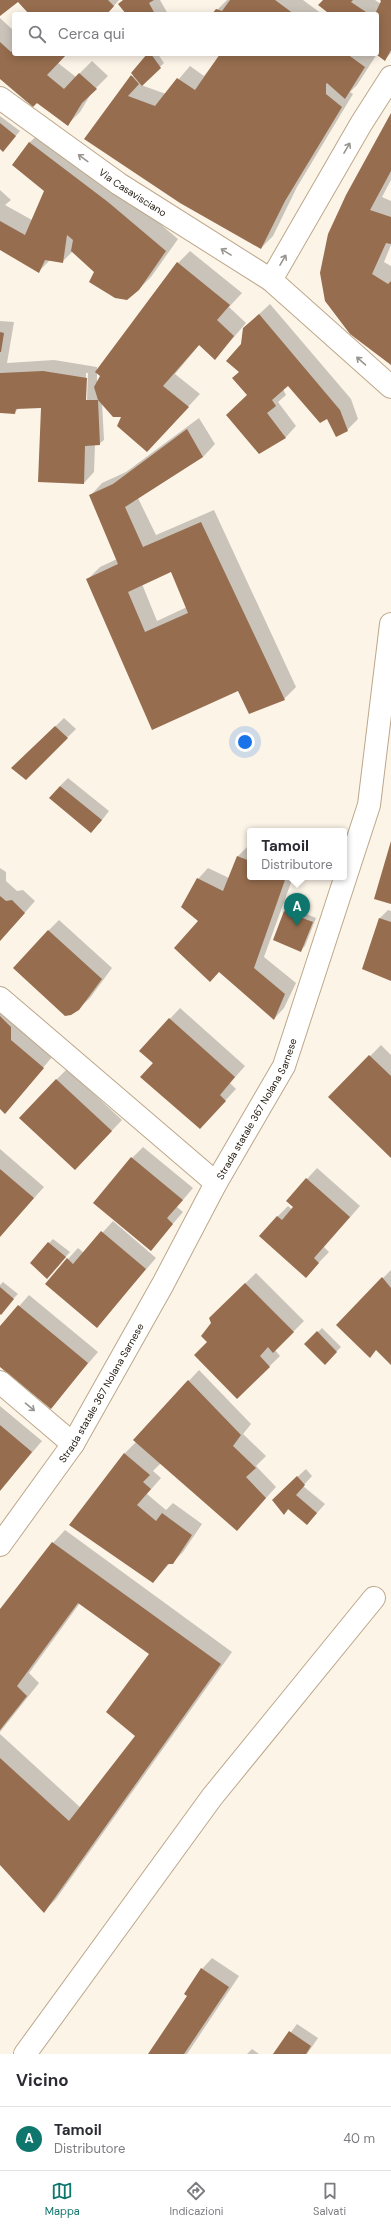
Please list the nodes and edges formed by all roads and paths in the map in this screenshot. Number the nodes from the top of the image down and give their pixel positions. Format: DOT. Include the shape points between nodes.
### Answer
graph roads {
  1 [pos="391,77"];
  2 [pos="0,98"];
  3 [pos="271,280"];
  4 [pos="391,387"];
  5 [pos="391,624"];
  6 [pos="347,873"];
  7 [pos="345,880"];
  8 [pos="0,998"];
  9 [pos="216,1184"];
  10 [pos="0,1382"];
  11 [pos="73,1444"];
  12 [pos="0,1545"];
  13 [pos="374,1598"];
  14 [pos="25,2054"];
  3 -- 1 [label="street, one-way"];
  3 -- 2 [label="street, Via Casavisciano, one-way" via="119,184"];
  4 -- 3 [label="street, Via Casavisciano, one-way"];
  5 -- 6 [label="street, Strada statale 367 Nolana Sarnese" via="369,805"];
  7 -- 9 [label="street, Strada statale 367 Nolana Sarnese" via="284,1066"];
  8 -- 9 [label="street"];
  9 -- 11 [label="street, Strada statale 367 Nolana Sarnese"];
  10 -- 11 [label="street, one-way"];
  11 -- 12 [label="street, Strada statale 367 Nolana Sarnese"];
  13 -- 14 [label="street" via="212,1797"];
}
